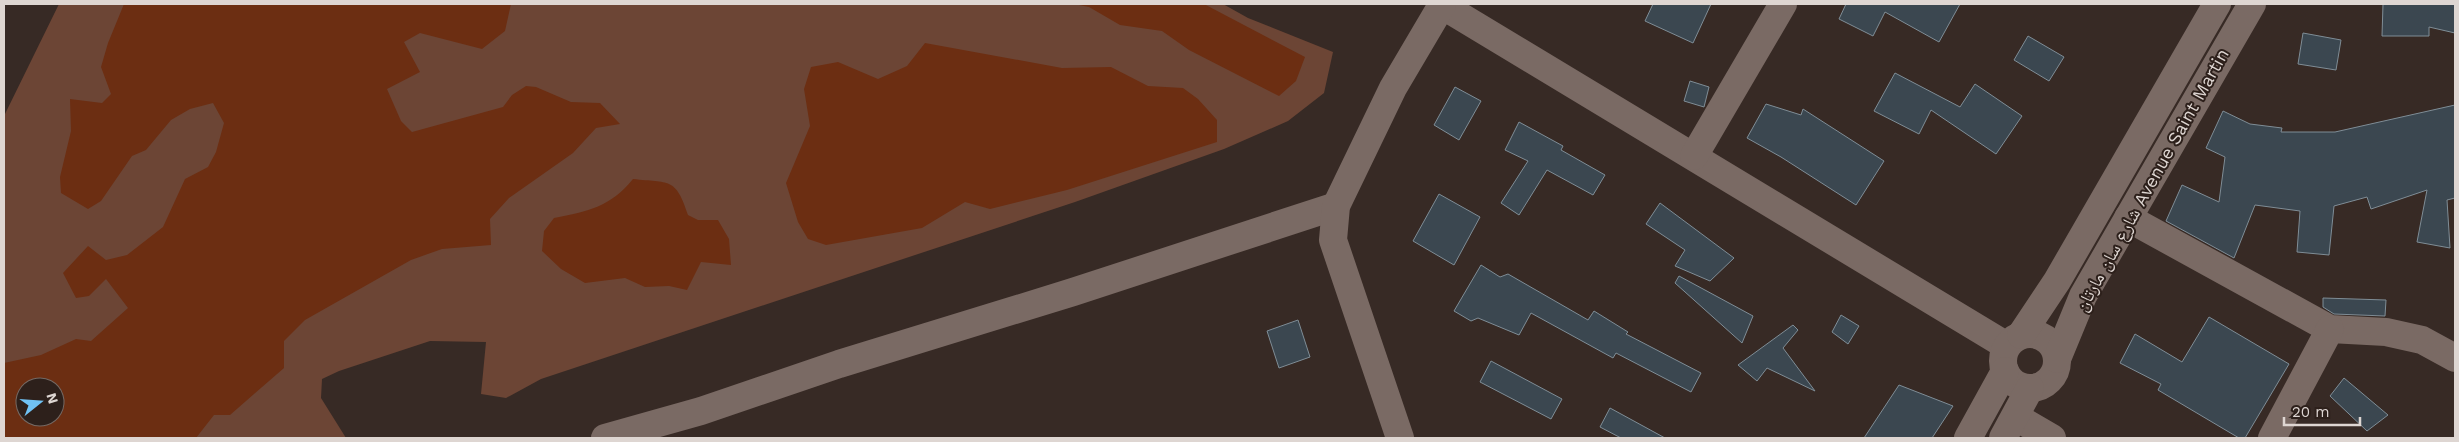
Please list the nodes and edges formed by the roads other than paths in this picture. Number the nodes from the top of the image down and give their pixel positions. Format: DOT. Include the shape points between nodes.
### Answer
graph roads {
  1 [pos="1783,4"];
  2 [pos="2216,4"];
  3 [pos="2252,4"];
  4 [pos="1441,5"];
  5 [pos="1694,156"];
  6 [pos="1336,206"];
  7 [pos="2128,218"];
  8 [pos="2330,329"];
  9 [pos="2011,351"];
  10 [pos="2455,358"];
  11 [pos="2057,359"];
  12 [pos="2030,388"];
  13 [pos="2010,427"];
  14 [pos="605,438"];
  15 [pos="1400,438"];
  16 [pos="1968,438"];
  17 [pos="2052,438"];
  18 [pos="2272,438"];
  1 -- 5 [label="street"];
  2 -- 9 [label="street, شارع سان مارتان Avenue Saint Martin" via="2057,281"];
  3 -- 7 [label="street, شارع سان مارتان Avenue Saint Martin"];
  4 -- 5 [label="street"];
  4 -- 6 [label="street" via="1393,88"];
  5 -- 9 [label="street"];
  6 -- 14 [label="street" via="701,411"];
  6 -- 15 [label="street" via="1332,240"];
  7 -- 8 [label="street"];
  7 -- 11 [label="street, شارع سان مارتان Avenue Saint Martin" via="2084,296"];
  8 -- 10 [label="street" via="2386,332 2422,340"];
  8 -- 18 [label="street"];
  9 -- 11 [label="street" via="2030,334 2046,339"];
  9 -- 12 [label="street" via="2009,379"];
  9 -- 16 [label="street, شارع سان مارتان Avenue Saint Martin"];
  11 -- 12 [label="street" via="2048,382"];
  12 -- 13 [label="street"];
  13 -- 17 [label="street"];
}
